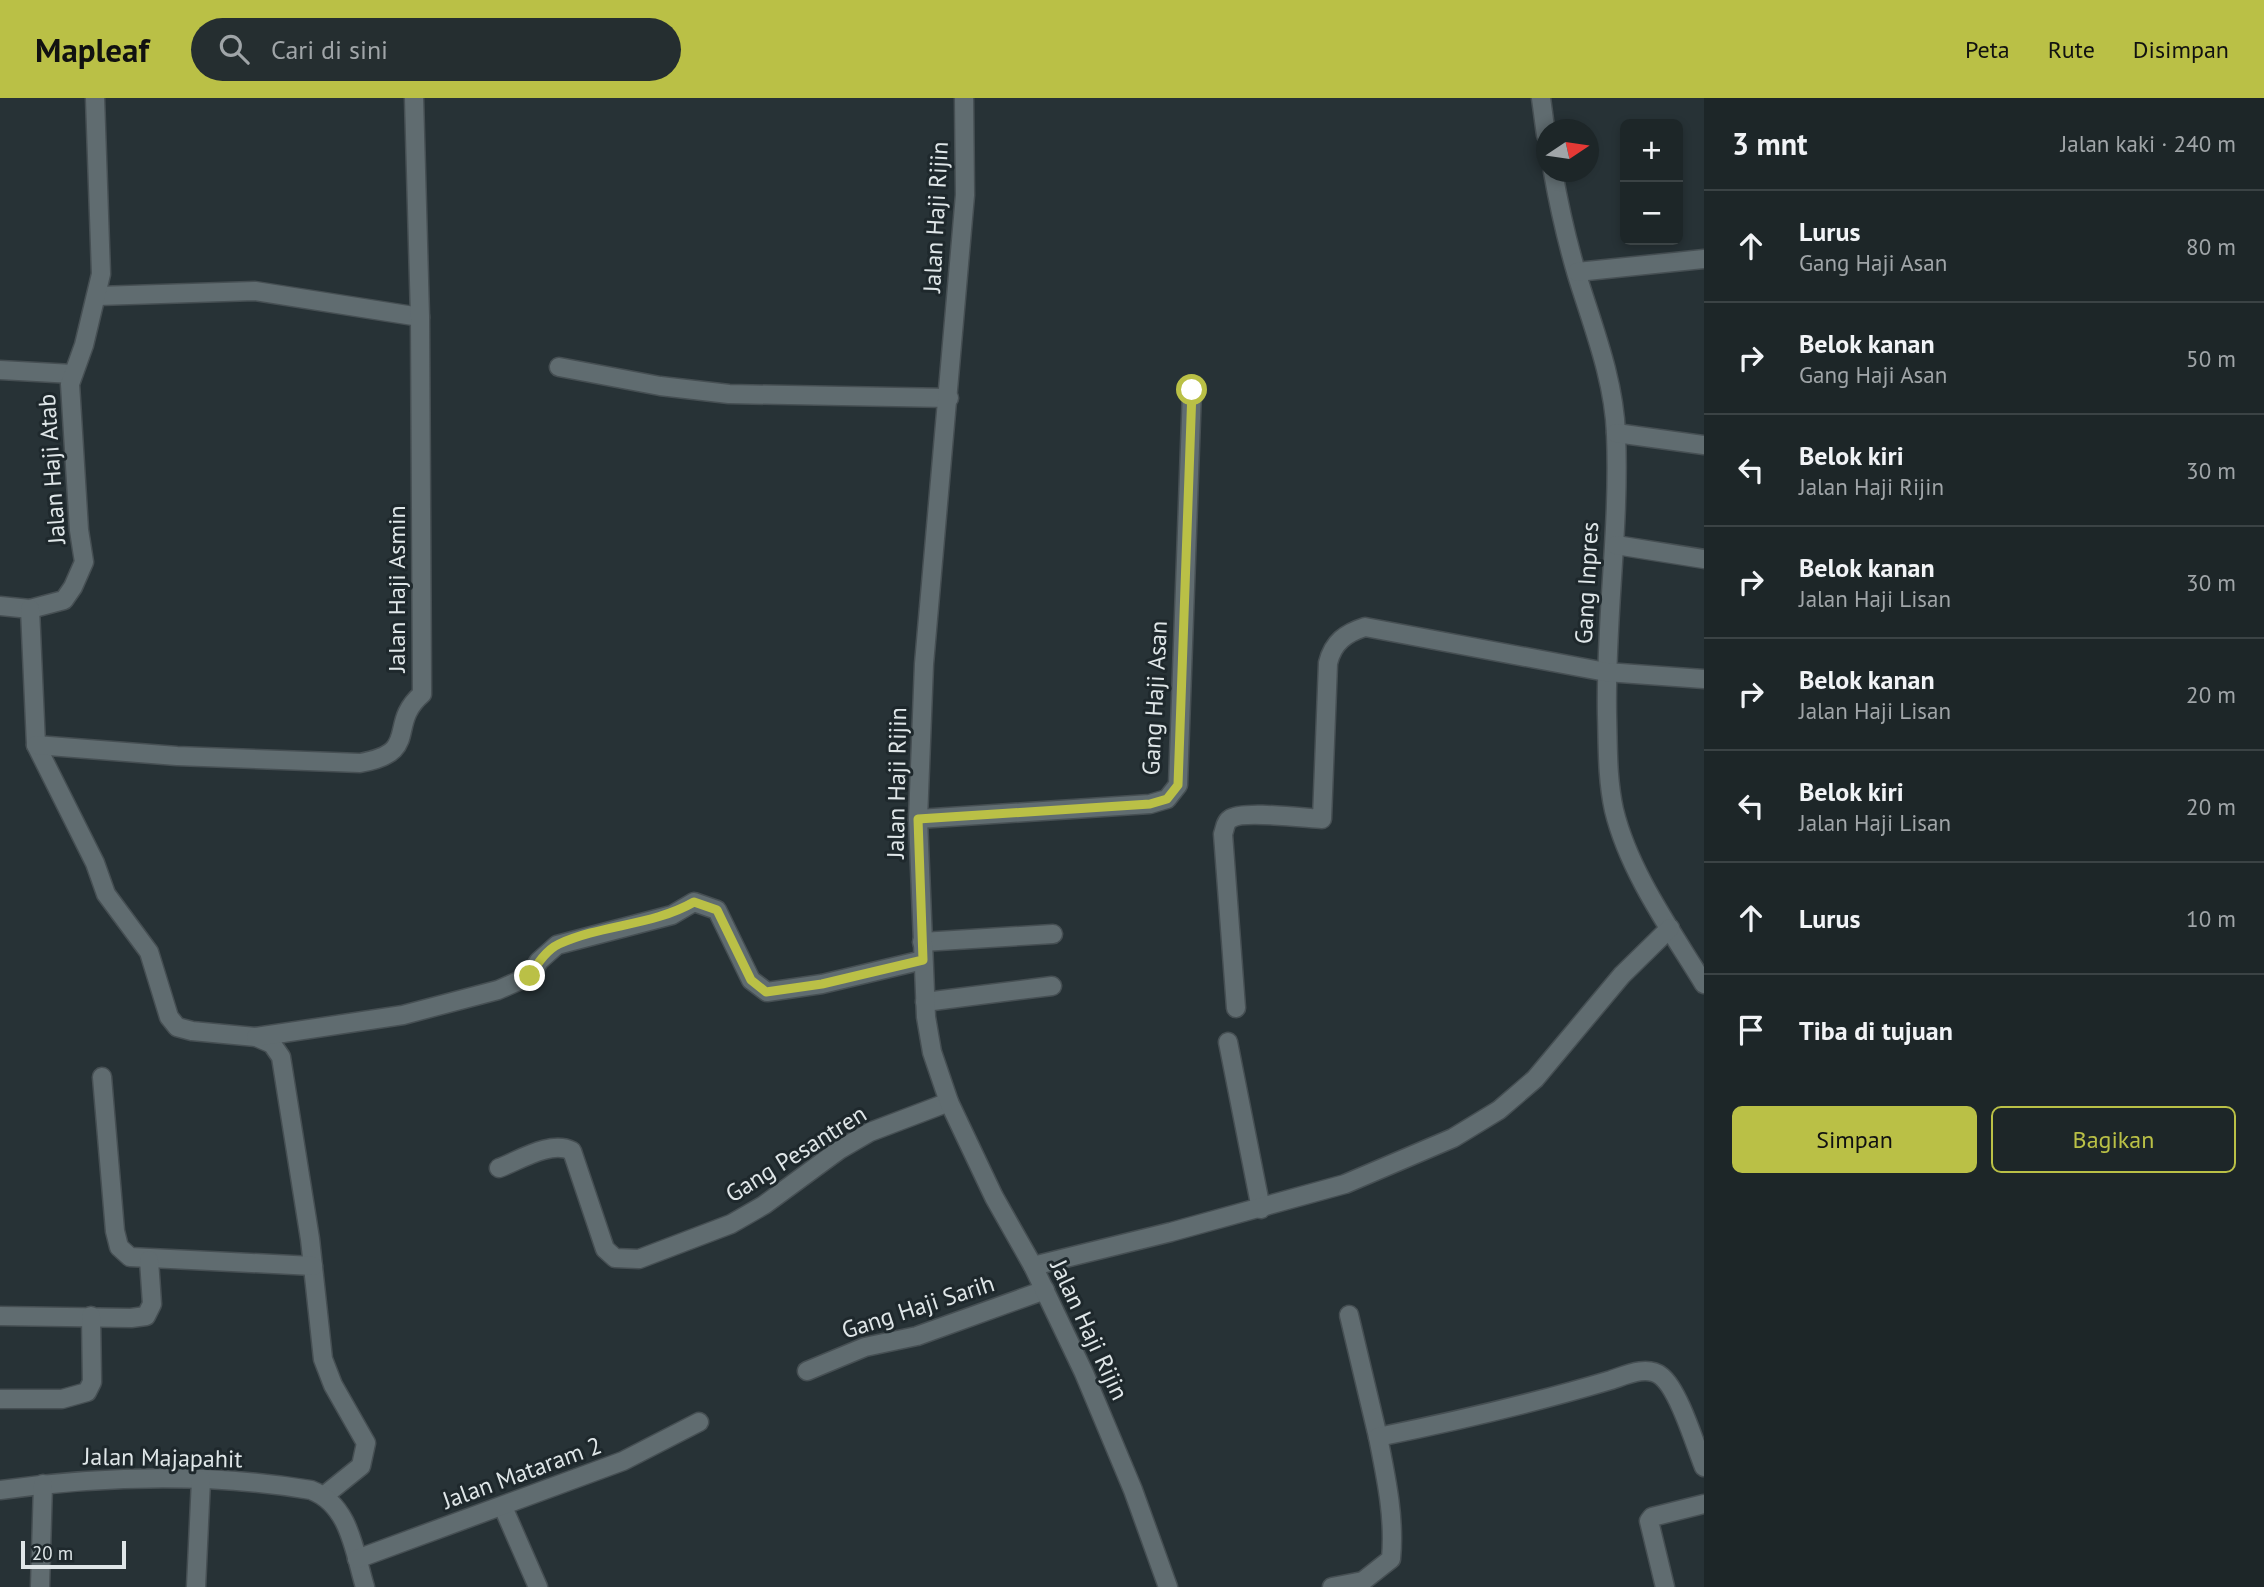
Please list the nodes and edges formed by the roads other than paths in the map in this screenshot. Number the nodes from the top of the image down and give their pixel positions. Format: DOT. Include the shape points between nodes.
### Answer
graph roads {
  1 [pos="95,98"];
  2 [pos="414,98"];
  3 [pos="964,98"];
  4 [pos="1541,98"];
  5 [pos="1544,119"];
  6 [pos="1555,182"];
  7 [pos="1704,259"];
  8 [pos="1577,272"];
  9 [pos="98,296"];
  10 [pos="420,317"];
  11 [pos="559,367"];
  12 [pos="0,370"];
  13 [pos="73,374"];
  14 [pos="1192,390"];
  15 [pos="949,398"];
  16 [pos="1616,433"];
  17 [pos="1704,445"];
  18 [pos="1616,545"];
  19 [pos="1704,559"];
  20 [pos="0,606"];
  21 [pos="30,608"];
  22 [pos="1606,672"];
  23 [pos="1704,679"];
  24 [pos="36,745"];
  25 [pos="918,819"];
  26 [pos="1670,928"];
  27 [pos="1053,934"];
  28 [pos="922,951"];
  29 [pos="1704,984"];
  30 [pos="1052,986"];
  31 [pos="925,1002"];
  32 [pos="1236,1008"];
  33 [pos="256,1037"];
  34 [pos="1228,1042"];
  35 [pos="102,1077"];
  36 [pos="949,1102"];
  37 [pos="499,1168"];
  38 [pos="1261,1209"];
  39 [pos="149,1260"];
  40 [pos="313,1266"];
  41 [pos="1033,1266"];
  42 [pos="1045,1290"];
  43 [pos="1349,1315"];
  44 [pos="0,1316"];
  45 [pos="91,1316"];
  46 [pos="807,1371"];
  47 [pos="0,1399"];
  48 [pos="699,1422"];
  49 [pos="1378,1437"];
  50 [pos="1704,1467"];
  51 [pos="201,1480"];
  52 [pos="43,1484"];
  53 [pos="0,1490"];
  54 [pos="325,1495"];
  55 [pos="1704,1504"];
  56 [pos="503,1507"];
  57 [pos="357,1559"];
  58 [pos="40,1587"];
  59 [pos="196,1587"];
  60 [pos="365,1587"];
  61 [pos="538,1587"];
  62 [pos="1168,1587"];
  63 [pos="1332,1587"];
  64 [pos="1665,1587"];
  1 -- 9 [label="street, Jalan Haji Atab" via="101,225"];
  2 -- 10 [label="street, Jalan Haji Asmin"];
  3 -- 15 [label="street, Jalan Haji Rijin" via="965,195"];
  4 -- 5 [label="street"];
  6 -- 8 [label="street, Gang Inpres"];
  7 -- 8 [label="street"];
  8 -- 16 [label="street, Gang Inpres" via="1611,389"];
  9 -- 10 [label="street" via="255,291"];
  9 -- 13 [label="street, Jalan Haji Atab"];
  10 -- 24 [label="street, Jalan Haji Asmin" via="422,694 409,705 395,751 360,762 298,762"];
  11 -- 15 [label="street" via="729,394"];
  12 -- 13 [label="street"];
  13 -- 21 [label="street, Jalan Haji Atab" via="70,384 84,562 64,600"];
  14 -- 25 [label="street, Gang Haji Asan" via="1178,785 1167,799 1150,804"];
  15 -- 25 [label="street, Jalan Haji Rijin" via="932,547"];
  16 -- 17 [label="street"];
  16 -- 18 [label="street, Gang Inpres"];
  18 -- 19 [label="street"];
  18 -- 22 [label="street, Gang Inpres"];
  20 -- 21 [label="street"];
  21 -- 24 [label="street"];
  22 -- 23 [label="street"];
  22 -- 26 [label="street, Gang Inpres" via="1608,781 1615,813"];
  22 -- 32 [label="street" via="1365,627 1337,642 1328,663 1322,819 1237,816 1230,819 1223,834"];
  24 -- 33 [label="street" via="96,863 106,894 149,952 169,1017 177,1027 192,1031"];
  25 -- 28 [label="street, Jalan Haji Rijin"];
  26 -- 29 [label="street, Gang Inpres"];
  26 -- 38 [label="street" via="1622,975 1535,1079 1499,1110 1406,1160"];
  27 -- 28 [label="street"];
  28 -- 31 [label="street, Jalan Haji Rijin"];
  28 -- 33 [label="street" via="822,984 766,992 751,980 717,910 694,902 672,915 557,945 530,976 498,990 403,1016"];
  30 -- 31 [label="street"];
  31 -- 36 [label="street, Jalan Haji Rijin" via="932,1052"];
  33 -- 40 [label="street" via="272,1044 286,1076"];
  34 -- 38 [label="street"];
  35 -- 39 [label="street" via="115,1231 120,1247 130,1257"];
  36 -- 37 [label="street, Gang Pesantren" via="870,1132 731,1224 639,1259 615,1258 605,1250 572,1151 563,1146 551,1148"];
  36 -- 41 [label="street, Jalan Haji Rijin" via="993,1197"];
  38 -- 41 [label="street"];
  39 -- 40 [label="street"];
  39 -- 45 [label="street" via="149,1312 131,1318"];
  40 -- 54 [label="street" via="323,1359 366,1443 361,1466"];
  41 -- 42 [label="street, Jalan Haji Rijin"];
  42 -- 46 [label="street, Gang Haji Sarih" via="917,1336 865,1347"];
  42 -- 62 [label="street, Jalan Haji Rijin" via="1112,1439"];
  43 -- 49 [label="street"];
  44 -- 45 [label="street"];
  45 -- 47 [label="street" via="92,1382 87,1392 62,1399"];
  48 -- 56 [label="street, Jalan Mataram 2" via="623,1461"];
  49 -- 50 [label="street" via="1651,1371 1663,1377 1673,1391"];
  49 -- 63 [label="street" via="1390,1508 1391,1559 1363,1580"];
  51 -- 52 [label="street, Jalan Majapahit" via="129,1478"];
  51 -- 54 [label="street, Jalan Majapahit" via="290,1486"];
  51 -- 59 [label="street"];
  52 -- 53 [label="street, Jalan Majapahit"];
  52 -- 58 [label="street"];
  54 -- 57 [label="street" via="343,1518"];
  55 -- 64 [label="street" via="1649,1521"];
  56 -- 57 [label="street, Jalan Mataram 2"];
  56 -- 61 [label="street"];
  57 -- 60 [label="street"];
}
